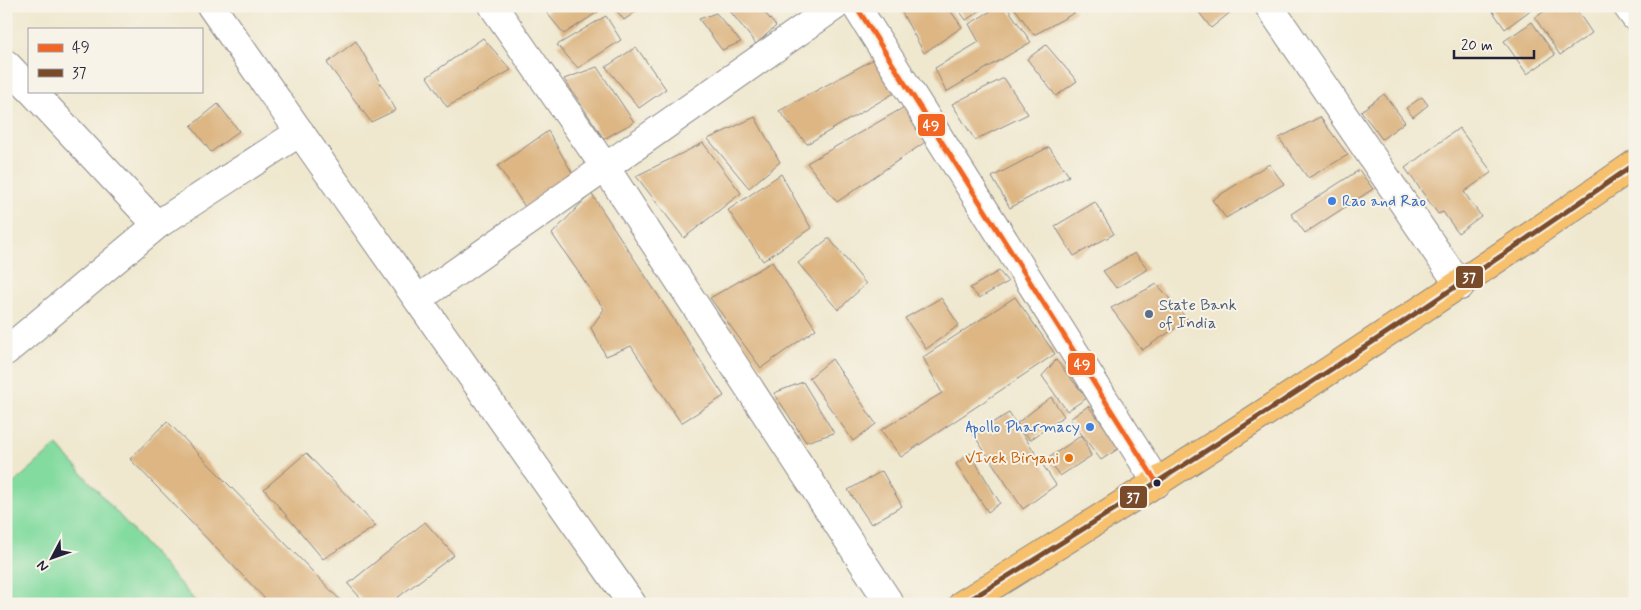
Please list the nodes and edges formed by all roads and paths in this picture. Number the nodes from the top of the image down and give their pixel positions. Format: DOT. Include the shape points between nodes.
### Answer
graph roads {
  1 [pos="211,6"];
  2 [pos="493,6"];
  3 [pos="835,6"];
  4 [pos="856,6"];
  5 [pos="1269,6"];
  6 [pos="1627,6"];
  7 [pos="1635,17"];
  8 [pos="6,64"];
  9 [pos="28,87"];
  10 [pos="33,92"];
  11 [pos="300,132"];
  12 [pos="1635,164"];
  13 [pos="606,167"];
  14 [pos="157,225"];
  15 [pos="1460,286"];
  16 [pos="418,299"];
  17 [pos="6,351"];
  18 [pos="1158,483"];
  19 [pos="632,604"];
  20 [pos="890,604"];
  21 [pos="963,604"];
  1 -- 11 [label="street"];
  2 -- 13 [label="street"];
  3 -- 13 [label="street"];
  4 -- 18 [label="street"];
  5 -- 15 [label="street"];
  6 -- 7 [label="street"];
  8 -- 9 [label="street"];
  10 -- 14 [label="street"];
  11 -- 14 [label="street"];
  11 -- 16 [label="street"];
  12 -- 15 [label="main road"];
  13 -- 16 [label="street"];
  13 -- 20 [label="street"];
  14 -- 17 [label="street"];
  15 -- 18 [label="main road"];
  16 -- 19 [label="street"];
  18 -- 21 [label="main road"];
}
